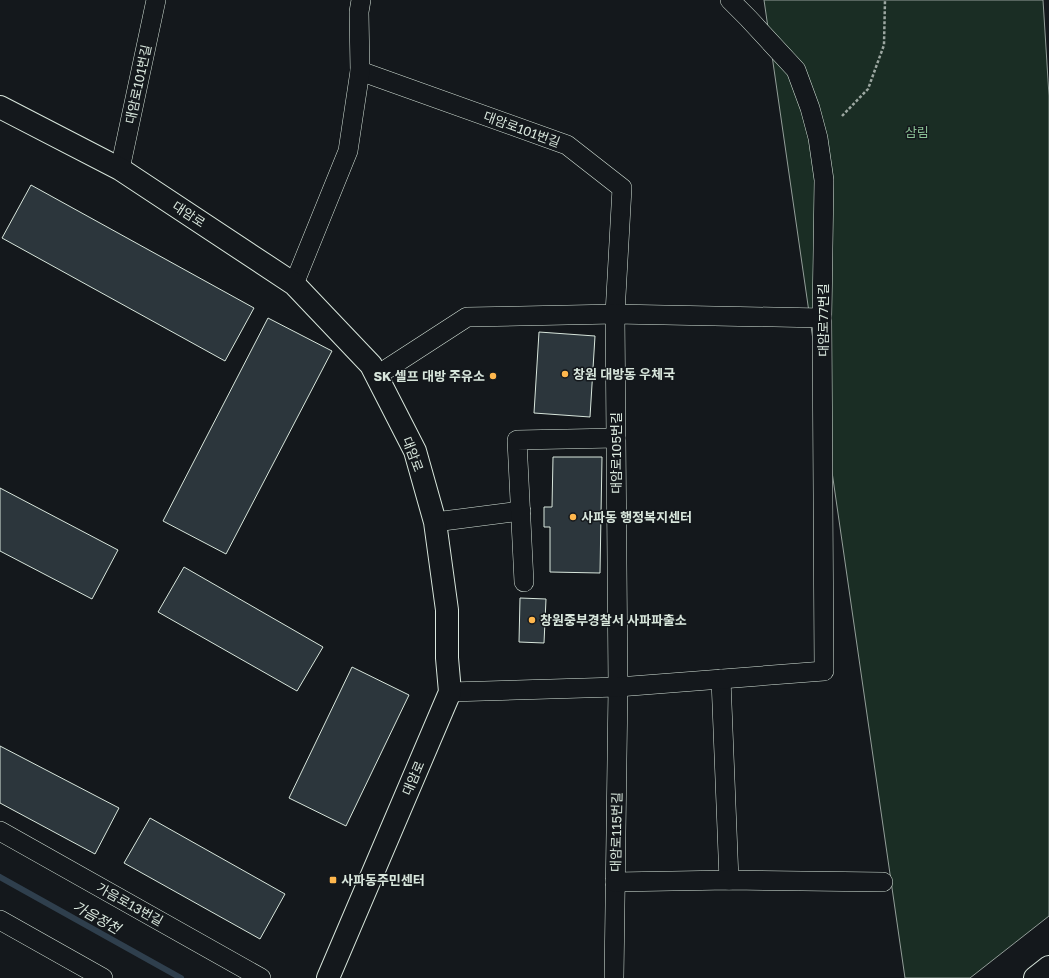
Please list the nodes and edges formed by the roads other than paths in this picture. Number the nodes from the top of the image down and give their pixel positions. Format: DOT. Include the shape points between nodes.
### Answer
graph roads {
  1 [pos="156,0"];
  2 [pos="361,0"];
  3 [pos="730,0"];
  4 [pos="360,71"];
  5 [pos="0,108"];
  6 [pos="120,169"];
  7 [pos="294,284"];
  8 [pos="615,314"];
  9 [pos="822,318"];
  10 [pos="376,376"];
  11 [pos="616,438"];
  12 [pos="520,511"];
  13 [pos="435,522"];
  14 [pos="524,582"];
  15 [pos="721,679"];
  16 [pos="618,687"];
  17 [pos="450,692"];
  18 [pos="0,831"];
  19 [pos="729,880"];
  20 [pos="615,882"];
  21 [pos="883,882"];
  22 [pos="0,920"];
  23 [pos="1049,967"];
  24 [pos="103,978"];
  25 [pos="261,978"];
  26 [pos="328,978"];
  27 [pos="614,978"];
  28 [pos="1035,978"];
  1 -- 6 [label="street, 대암로101번길"];
  2 -- 4 [label="street"];
  3 -- 9 [label="street, 대암로77번길" via="796,70 810,108 818,138 824,180"];
  4 -- 7 [label="street" via="348,151"];
  4 -- 8 [label="street, 대암로101번길" via="567,145 622,188"];
  5 -- 6 [label="street, 대암로"];
  6 -- 7 [label="street, 대암로"];
  7 -- 10 [label="street, 대암로" via="370,365"];
  8 -- 9 [label="street"];
  8 -- 10 [label="street" via="467,318"];
  8 -- 11 [label="street, 대암로105번길"];
  9 -- 15 [label="street, 대암로77번길" via="824,671"];
  10 -- 13 [label="street, 대암로" via="415,451"];
  11 -- 12 [label="street" via="517,440"];
  11 -- 16 [label="street, 대암로105번길"];
  12 -- 13 [label="street"];
  12 -- 14 [label="street"];
  13 -- 17 [label="street, 대암로" via="447,610"];
  15 -- 16 [label="street"];
  15 -- 19 [label="street"];
  16 -- 17 [label="street"];
  16 -- 20 [label="street, 대암로115번길"];
  17 -- 26 [label="street, 대암로"];
  18 -- 25 [label="street, 가음로13번길"];
  19 -- 20 [label="street"];
  19 -- 21 [label="street"];
  20 -- 27 [label="street, 대암로115번길"];
  22 -- 24 [label="street"];
  23 -- 28 [label="street"];
}
